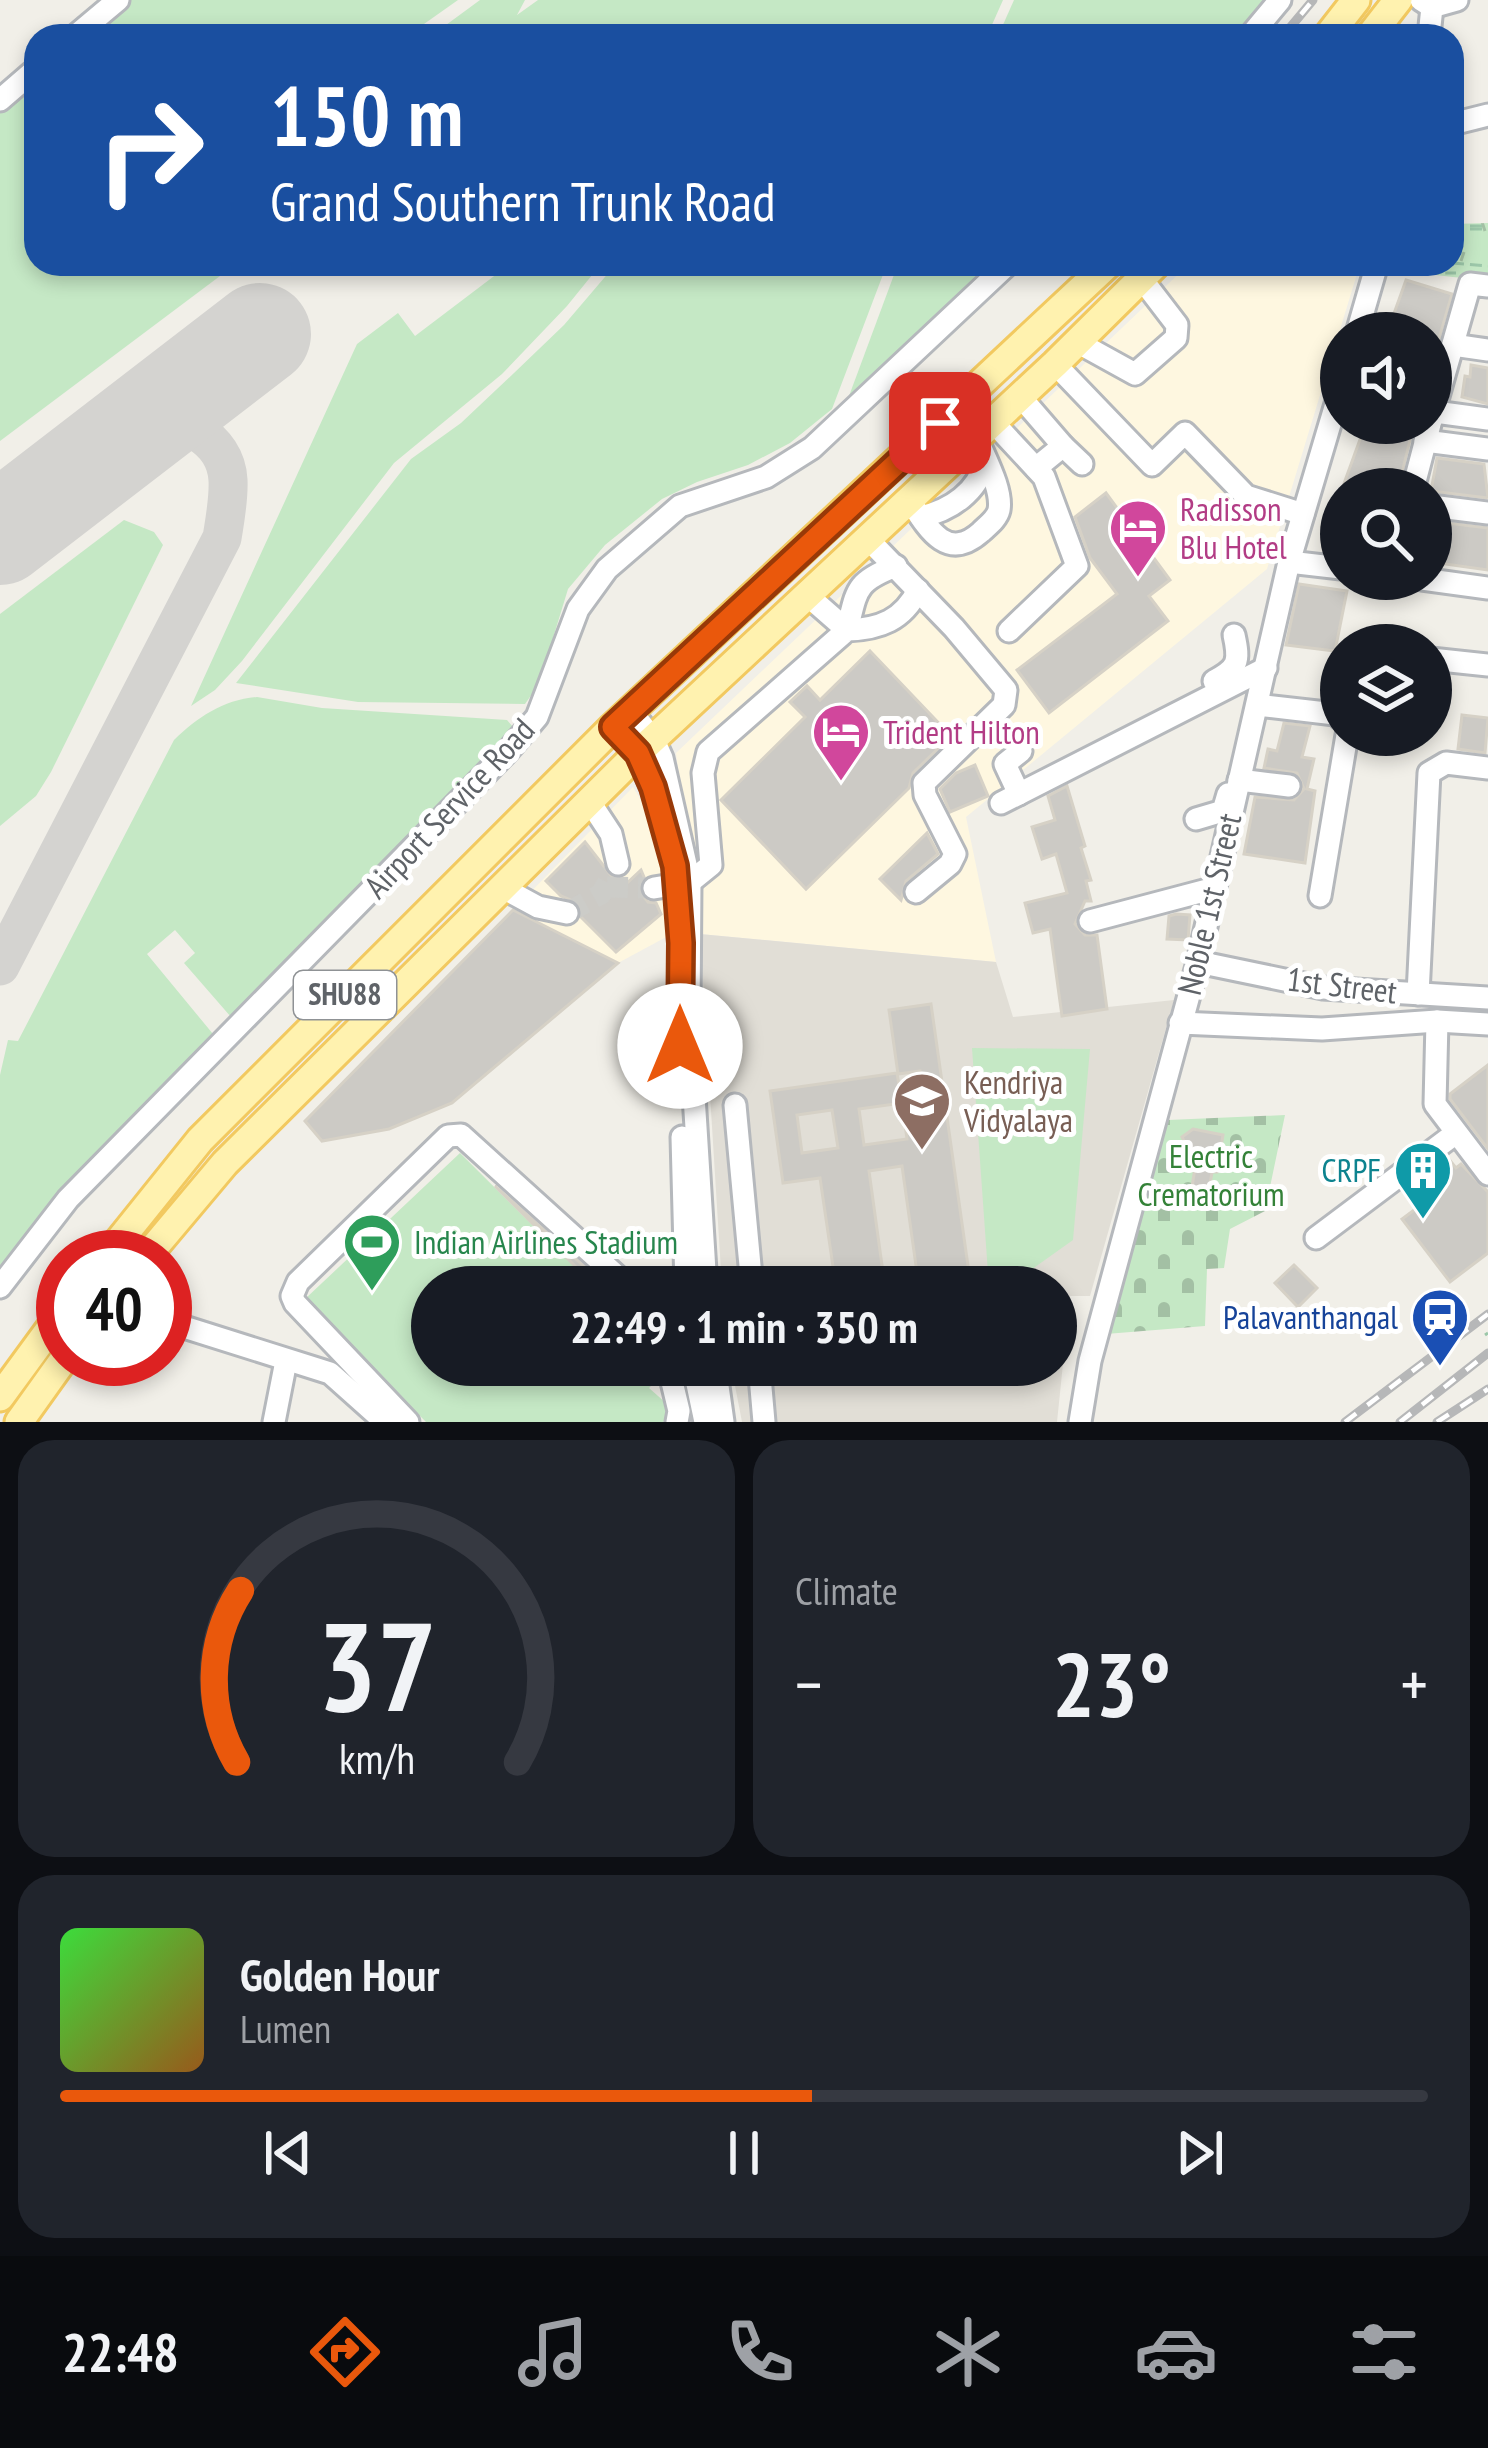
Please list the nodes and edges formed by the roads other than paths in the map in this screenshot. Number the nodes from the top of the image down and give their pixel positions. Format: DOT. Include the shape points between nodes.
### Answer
graph roads {
  1 [pos="118,0"];
  2 [pos="1280,0"];
  3 [pos="1356,0"];
  4 [pos="1398,0"];
  5 [pos="1457,0"];
  6 [pos="1427,4"];
  7 [pos="89,24"];
  8 [pos="1260,24"];
  9 [pos="1337,24"];
  10 [pos="1379,24"];
  11 [pos="24,79"];
  12 [pos="0,100"];
  13 [pos="995,276"];
  14 [pos="1095,276"];
  15 [pos="1144,276"];
  16 [pos="1152,276"];
  17 [pos="1370,276"];
  18 [pos="1488,286"];
  19 [pos="1362,312"];
  20 [pos="1077,342"];
  21 [pos="1453,345"];
  22 [pos="1452,348"];
  23 [pos="1488,350"];
  24 [pos="1055,364"];
  25 [pos="1019,395"];
  26 [pos="1488,419"];
  27 [pos="1452,422"];
  28 [pos="1452,434"];
  29 [pos="984,439"];
  30 [pos="1324,444"];
  31 [pos="1063,446"];
  32 [pos="1488,449"];
  33 [pos="1082,464"];
  34 [pos="1036,468"];
  35 [pos="915,508"];
  36 [pos="1452,509"];
  37 [pos="1488,513"];
  38 [pos="1303,514"];
  39 [pos="868,539"];
  40 [pos="1289,562"];
  41 [pos="896,566"];
  42 [pos="1320,566"];
  43 [pos="1452,569"];
  44 [pos="1488,573"];
  45 [pos="1452,583"];
  46 [pos="1488,588"];
  47 [pos="918,590"];
  48 [pos="807,596"];
  49 [pos="847,631"];
  50 [pos="1009,631"];
  51 [pos="1271,643"];
  52 [pos="1452,661"];
  53 [pos="1488,665"];
  54 [pos="1266,668"];
  55 [pos="1257,705"];
  56 [pos="1320,712"];
  57 [pos="1155,713"];
  58 [pos="622,719"];
  59 [pos="646,746"];
  60 [pos="1021,751"];
  61 [pos="1343,756"];
  62 [pos="1488,768"];
  63 [pos="1289,786"];
  64 [pos="1231,796"];
  65 [pos="590,802"];
  66 [pos="1196,819"];
  67 [pos="618,865"];
  68 [pos="674,885"];
  69 [pos="502,888"];
  70 [pos="1215,888"];
  71 [pos="916,892"];
  72 [pos="1320,896"];
  73 [pos="567,913"];
  74 [pos="1090,921"];
  75 [pos="1198,962"];
  76 [pos="1418,994"];
  77 [pos="1488,998"];
  78 [pos="1437,1021"];
  79 [pos="1180,1023"];
  80 [pos="1488,1024"];
  81 [pos="685,1046"];
  82 [pos="735,1105"];
  83 [pos="1456,1133"];
  84 [pos="1488,1174"];
  85 [pos="128,1230"];
  86 [pos="169,1230"];
  87 [pos="1316,1238"];
  88 [pos="605,1266"];
  89 [pos="686,1266"];
  90 [pos="704,1266"];
  91 [pos="750,1266"];
  92 [pos="0,1287"];
  93 [pos="192,1330"];
  94 [pos="36,1347"];
  95 [pos="286,1361"];
  96 [pos="45,1386"];
  97 [pos="673,1386"];
  98 [pos="698,1386"];
  99 [pos="718,1386"];
  100 [pos="761,1386"];
  101 [pos="0,1396"];
  102 [pos="19,1422"];
  103 [pos="274,1422"];
  104 [pos="385,1422"];
  105 [pos="408,1422"];
  106 [pos="677,1422"];
  107 [pos="705,1422"];
  108 [pos="723,1422"];
  109 [pos="764,1422"];
  110 [pos="1080,1422"];
  1 -- 7 [label="street"];
  2 -- 8 [label="street"];
  3 -- 9 [label="main road"];
  4 -- 10 [label="main road"];
  5 -- 6 [label="street"];
  11 -- 12 [label="street"];
  13 -- 92 [label="street, Airport Service Road" via="812,448 766,477 680,506 607,569 578,609 537,717 68,1199"];
  14 -- 58 [label="main road, SHU88"];
  15 -- 20 [label="main road, SHU88"];
  16 -- 20 [label="street" via="1176,338 1135,374"];
  17 -- 19 [label="street"];
  18 -- 21 [label="street" via="1471,284"];
  20 -- 24 [label="main road, SHU88"];
  21 -- 22 [label="street"];
  21 -- 23 [label="street"];
  24 -- 25 [label="main road, SHU88"];
  24 -- 38 [label="street" via="1152,465 1185,433 1246,496"];
  25 -- 29 [label="main road, SHU88"];
  25 -- 31 [label="street"];
  26 -- 27 [label="street"];
  28 -- 32 [label="street"];
  29 -- 34 [label="street"];
  29 -- 35 [label="main road, SHU88"];
  29 -- 35 [label="street" via="999,511 981,532 959,545 937,538"];
  30 -- 38 [label="street, Noble 1st Street"];
  31 -- 33 [label="street"];
  31 -- 34 [label="street"];
  34 -- 50 [label="street" via="1077,566"];
  35 -- 39 [label="main road, SHU88"];
  36 -- 37 [label="street"];
  38 -- 40 [label="street, Noble 1st Street"];
  39 -- 41 [label="street"];
  39 -- 48 [label="main road, SHU88"];
  40 -- 42 [label="street"];
  40 -- 51 [label="street, Noble 1st Street"];
  41 -- 47 [label="street"];
  41 -- 49 [label="street" via="857,590"];
  43 -- 44 [label="street"];
  45 -- 46 [label="street"];
  47 -- 49 [label="street" via="891,621"];
  47 -- 71 [label="street" via="1007,698 924,783 955,854"];
  48 -- 49 [label="street"];
  48 -- 59 [label="main road, SHU88"];
  49 -- 68 [label="street" via="708,752 711,865"];
  51 -- 54 [label="street, Noble 1st Street"];
  51 -- 57 [label="street" via="1236,645 1239,662 1231,672"];
  52 -- 53 [label="street"];
  54 -- 55 [label="street, Noble 1st Street"];
  54 -- 60 [label="street" via="1010,798 1005,764"];
  55 -- 56 [label="street"];
  55 -- 64 [label="street, Noble 1st Street"];
  58 -- 59 [label="street"];
  58 -- 85 [label="main road, SHU88" via="200,1139"];
  59 -- 65 [label="main road, SHU88"];
  59 -- 68 [label="street"];
  61 -- 72 [label="street"];
  62 -- 76 [label="street" via="1446,763 1429,773"];
  63 -- 64 [label="street"];
  64 -- 66 [label="street" via="1223,811"];
  64 -- 70 [label="street, Noble 1st Street"];
  65 -- 67 [label="street" via="611,833"];
  65 -- 69 [label="main road, SHU88"];
  68 -- 81 [label="street"];
  69 -- 73 [label="street"];
  69 -- 86 [label="main road, SHU88" via="225,1163"];
  70 -- 74 [label="street"];
  70 -- 75 [label="street, Noble 1st Street"];
  75 -- 76 [label="street, 1st Street" via="1323,988"];
  75 -- 79 [label="street, Noble 1st Street"];
  76 -- 77 [label="street, 1st Street"];
  78 -- 79 [label="street" via="1322,1029"];
  78 -- 80 [label="street"];
  78 -- 83 [label="street" via="1433,1096"];
  79 -- 110 [label="street, Noble 1st Street"];
  81 -- 89 [label="street"];
  81 -- 90 [label="street"];
  82 -- 91 [label="street"];
  83 -- 84 [label="street"];
  83 -- 87 [label="street"];
  88 -- 105 [label="street" via="460,1136 448,1136 292,1296"];
  93 -- 95 [label="street"];
  94 -- 101 [label="main road"];
  95 -- 103 [label="street"];
  95 -- 104 [label="street" via="330,1373"];
  96 -- 102 [label="main road"];
  97 -- 106 [label="street"];
  98 -- 107 [label="street"];
  99 -- 108 [label="street"];
  100 -- 109 [label="street"];
}
